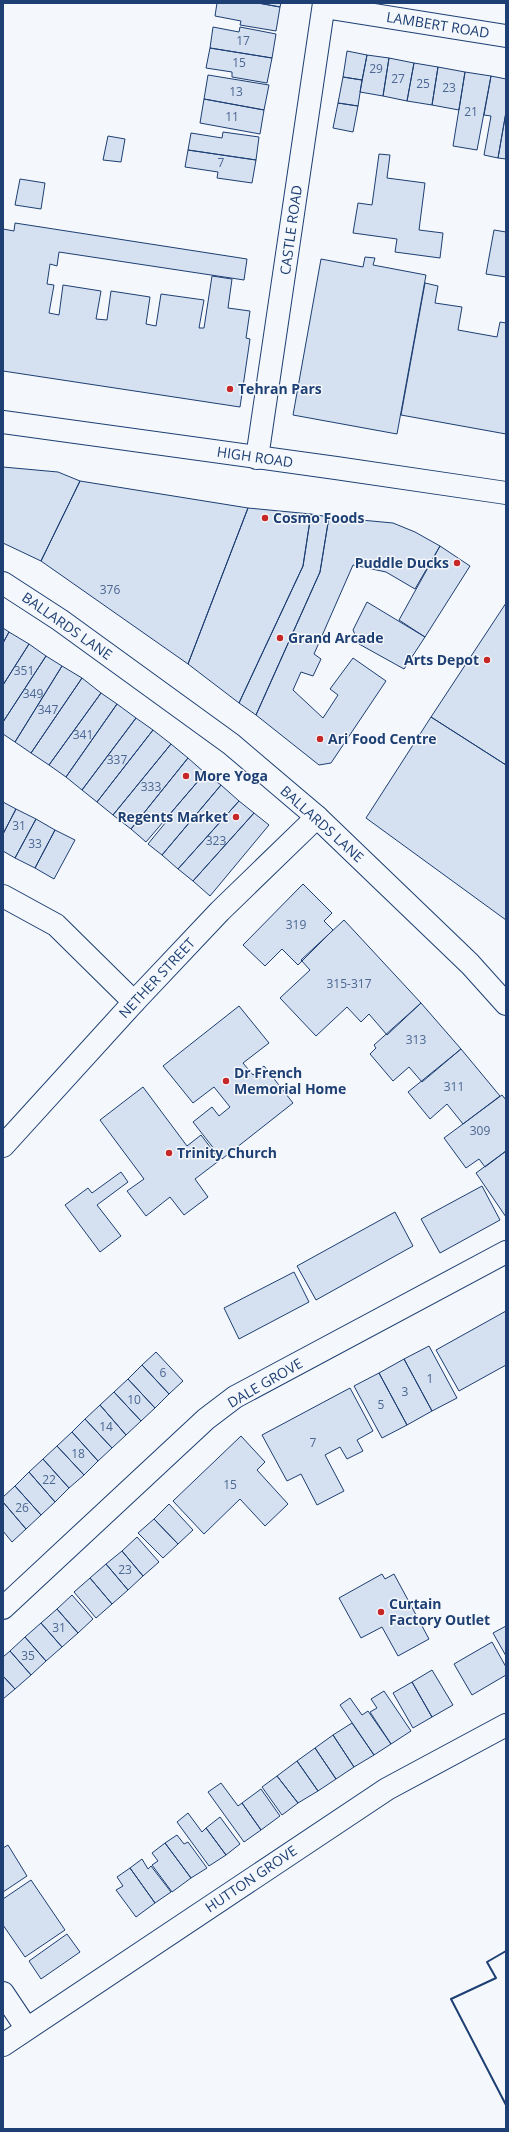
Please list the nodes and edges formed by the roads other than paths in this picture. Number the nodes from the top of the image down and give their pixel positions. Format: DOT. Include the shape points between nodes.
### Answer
graph roads {
  1 [pos="324,5"];
  2 [pos="506,36"];
  3 [pos="3,422"];
  4 [pos="257,458"];
  5 [pos="506,493"];
  6 [pos="3,583"];
  7 [pos="317,817"];
  8 [pos="3,896"];
  9 [pos="134,1002"];
  10 [pos="506,1004"];
  11 [pos="3,1146"];
  12 [pos="506,1252"];
  13 [pos="3,1608"];
  14 [pos="506,1725"];
  15 [pos="3,1993"];
  16 [pos="27,2028"];
  17 [pos="3,2045"];
  1 -- 2 [label="street, LAMBERT ROAD"];
  1 -- 4 [label="street, CASTLE ROAD"];
  3 -- 4 [label="street, HIGH ROAD"];
  4 -- 5 [label="street, HIGH ROAD"];
  6 -- 7 [label="street, BALLARDS LANE" via="60,620 231,744"];
  7 -- 9 [label="street, NETHER STREET" via="220,911"];
  7 -- 10 [label="street, BALLARDS LANE" via="470,964"];
  8 -- 9 [label="street" via="56,924"];
  9 -- 11 [label="street, NETHER STREET"];
  12 -- 13 [label="street, DALE GROVE" via="235,1397 206,1419"];
  14 -- 16 [label="street, HUTTON GROVE" via="387,1789"];
  15 -- 16 [label="street"];
  16 -- 17 [label="street, HUTTON GROVE"];
}
